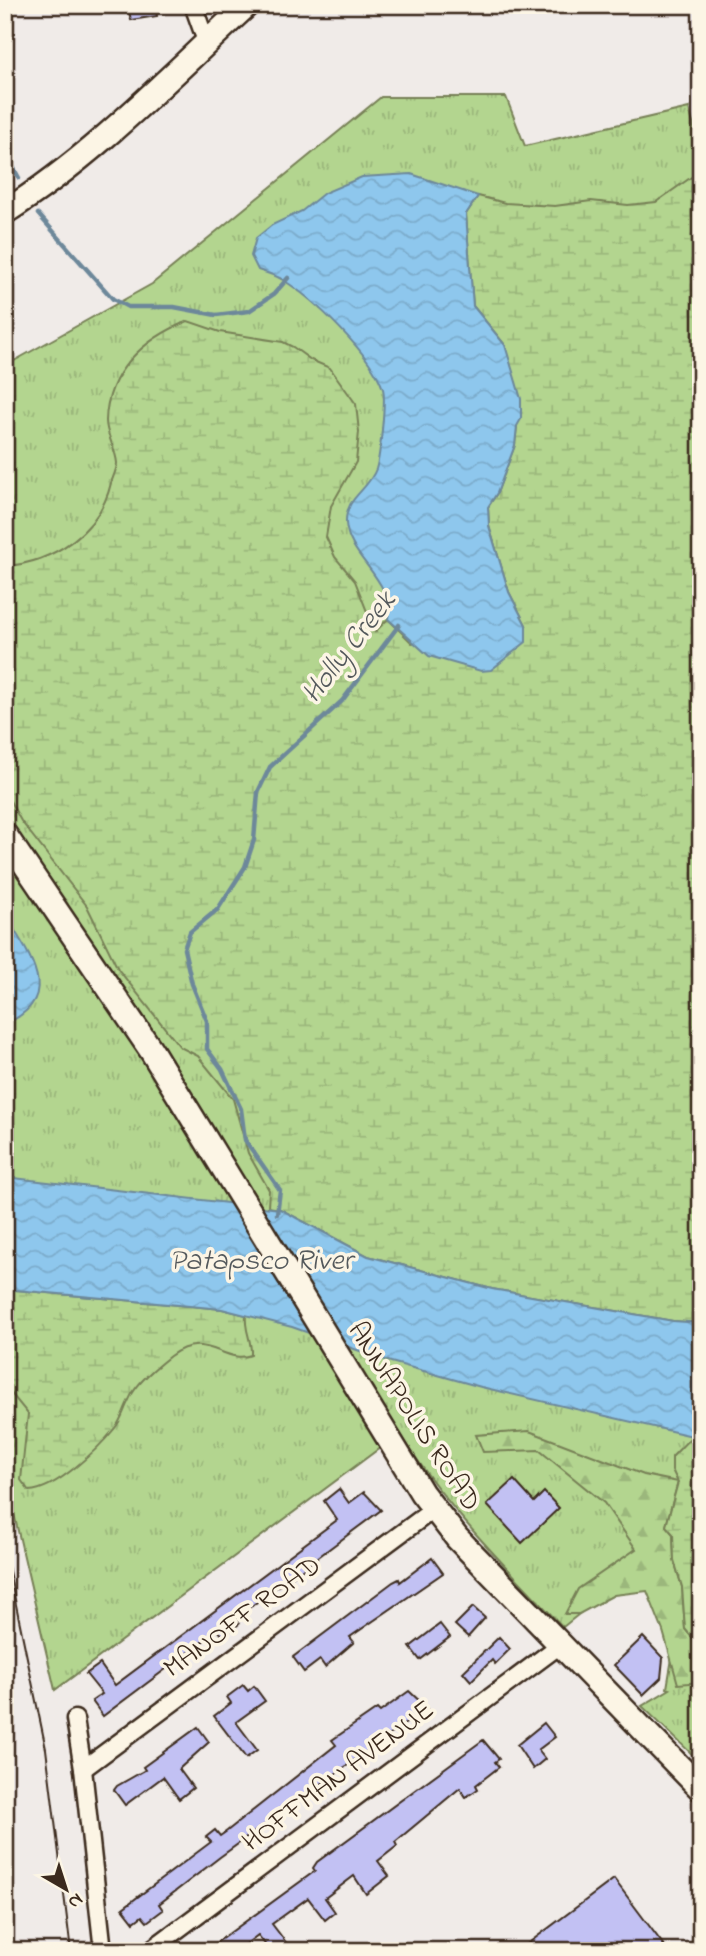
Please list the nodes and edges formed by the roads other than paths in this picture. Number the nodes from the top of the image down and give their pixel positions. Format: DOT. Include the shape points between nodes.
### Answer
graph roads {
  1 [pos="193,5"];
  2 [pos="247,5"];
  3 [pos="207,44"];
  4 [pos="5,212"];
  5 [pos="5,835"];
  6 [pos="434,1510"];
  7 [pos="560,1645"];
  8 [pos="75,1719"];
  9 [pos="83,1769"];
  10 [pos="701,1789"];
  11 [pos="103,1951"];
  12 [pos="149,1951"];
  1 -- 3 [label="street"];
  2 -- 3 [label="main road"];
  3 -- 4 [label="main road" via="80,158"];
  5 -- 6 [label="main road, ANNAPOLIS ROAD" via="106,981"];
  6 -- 7 [label="main road, ANNAPOLIS ROAD"];
  6 -- 9 [label="street, MANOFF ROAD"];
  7 -- 10 [label="main road, ANNAPOLIS ROAD"];
  7 -- 12 [label="street, HOFFMAN AVENUE"];
  8 -- 9 [label="street"];
  9 -- 11 [label="street"];
}
